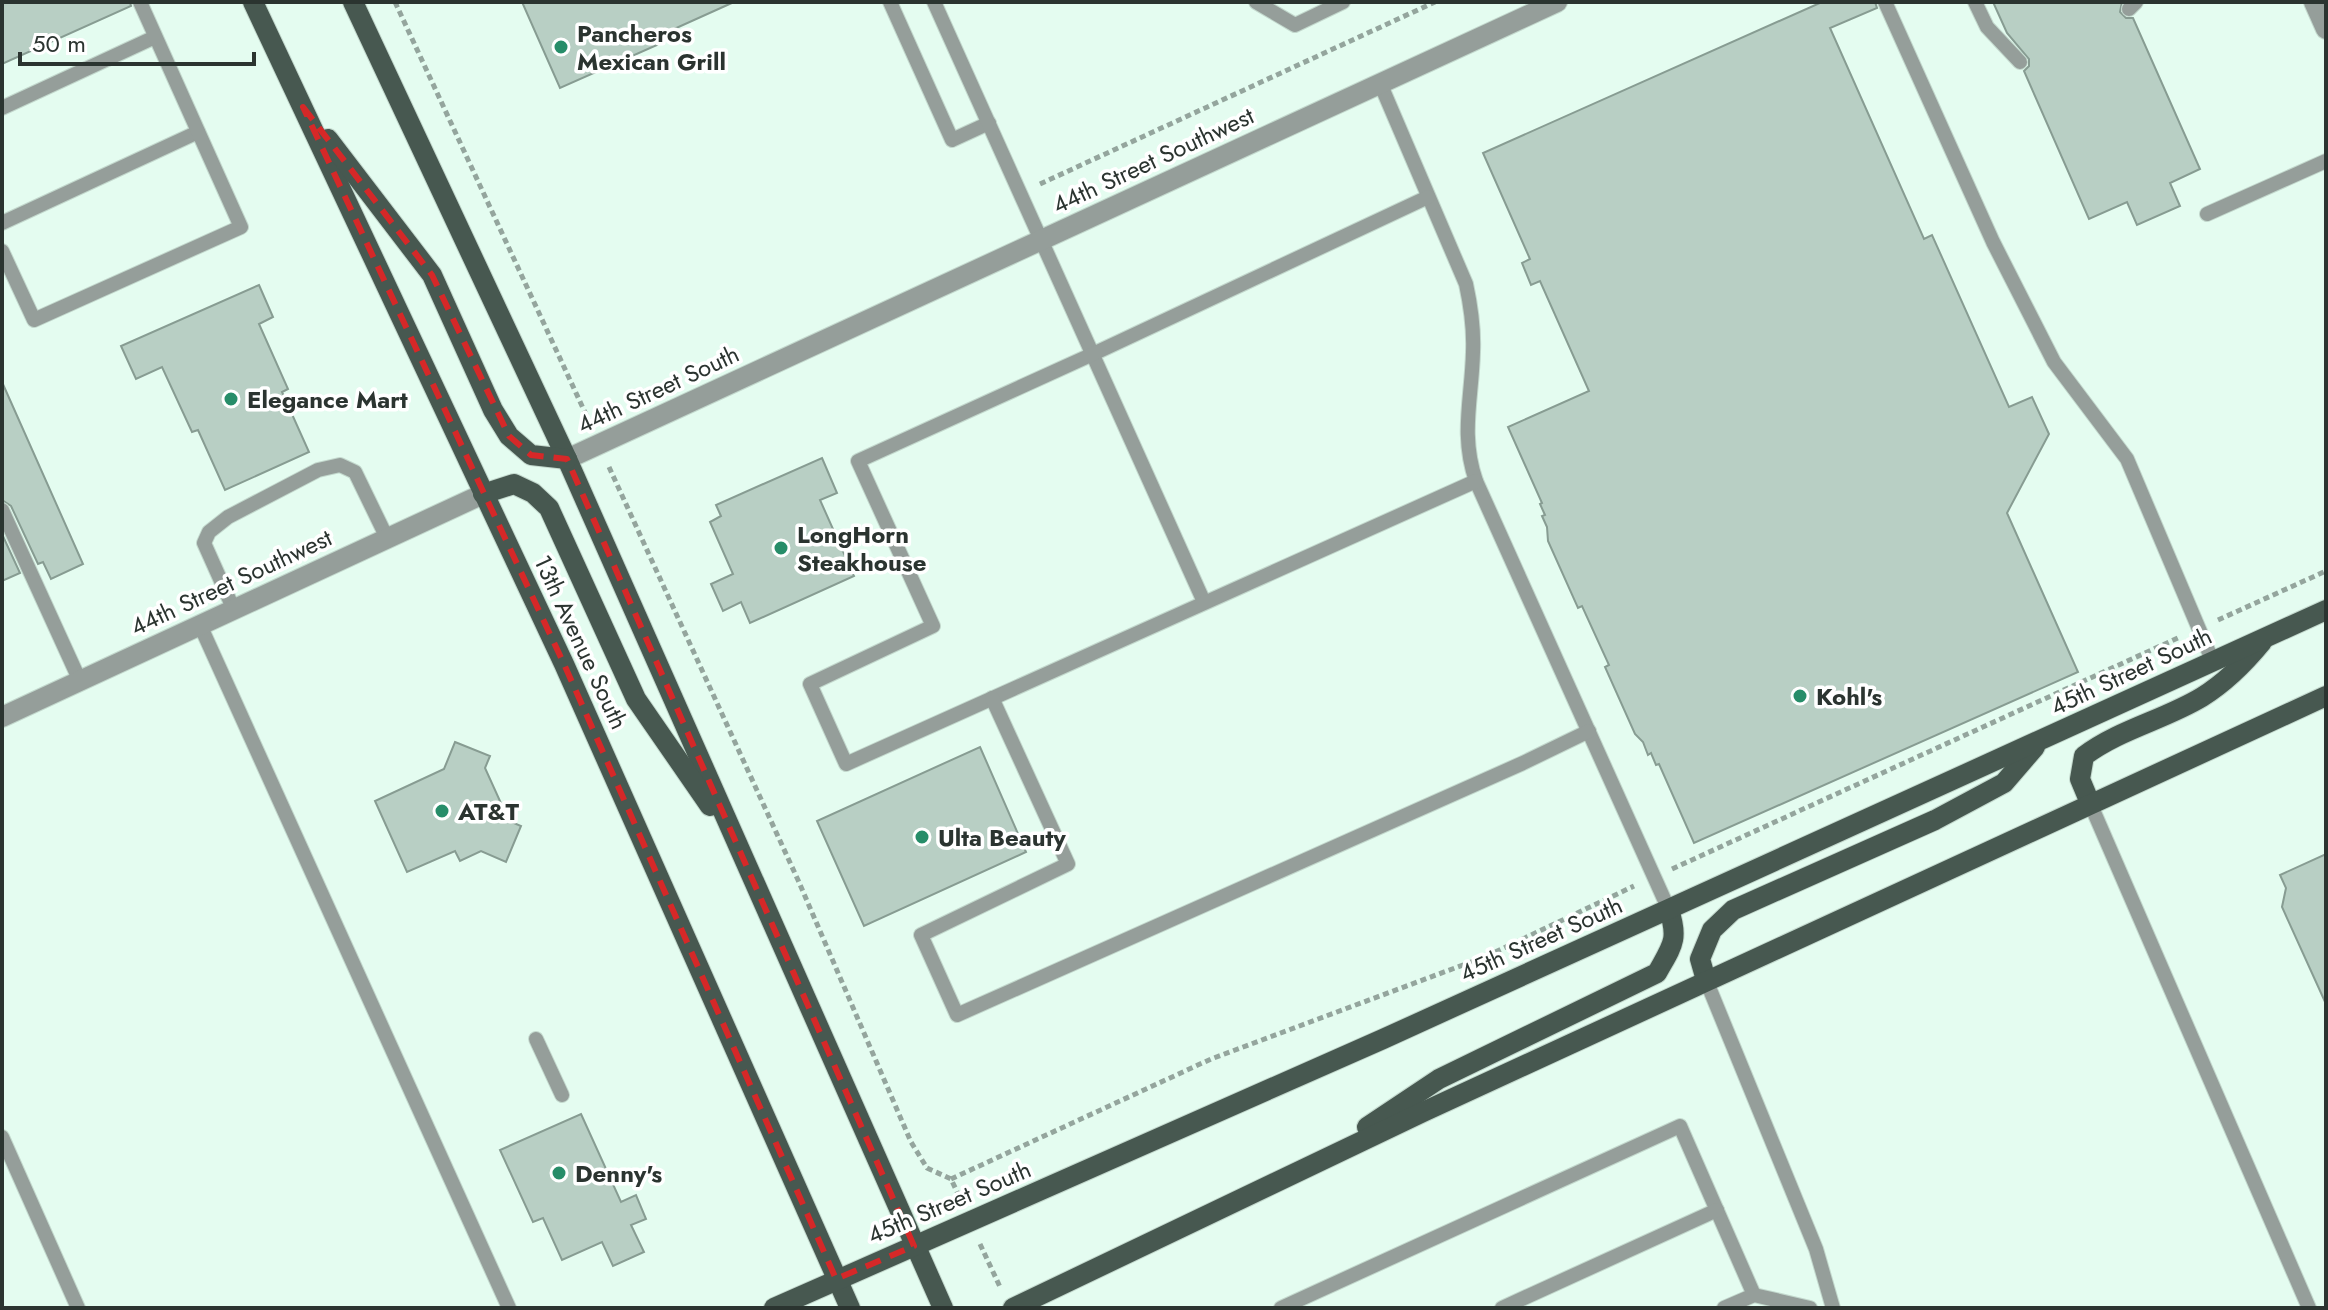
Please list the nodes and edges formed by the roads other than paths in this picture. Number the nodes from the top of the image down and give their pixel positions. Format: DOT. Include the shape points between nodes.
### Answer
graph roads {
  1 [pos="140,2"];
  2 [pos="253,2"];
  3 [pos="353,2"];
  4 [pos="890,2"];
  5 [pos="934,2"];
  6 [pos="1256,2"];
  7 [pos="1343,2"];
  8 [pos="1557,2"];
  9 [pos="1885,2"];
  10 [pos="1975,2"];
  11 [pos="2314,2"];
  12 [pos="1987,27"];
  13 [pos="2005,29"];
  14 [pos="2326,29"];
  15 [pos="155,37"];
  16 [pos="2020,62"];
  17 [pos="1380,83"];
  18 [pos="303,107"];
  19 [pos="2,108"];
  20 [pos="989,123"];
  21 [pos="198,132"];
  22 [pos="2326,161"];
  23 [pos="1428,197"];
  24 [pos="2207,214"];
  25 [pos="2,223"];
  26 [pos="1041,240"];
  27 [pos="2,251"];
  28 [pos="1093,354"];
  29 [pos="771,366"];
  30 [pos="567,459"];
  31 [pos="1476,481"];
  32 [pos="483,494"];
  33 [pos="4,520"];
  34 [pos="387,538"];
  35 [pos="1204,602"];
  36 [pos="234,610"];
  37 [pos="2326,610"];
  38 [pos="200,625"];
  39 [pos="2264,639"];
  40 [pos="2213,662"];
  41 [pos="80,681"];
  42 [pos="2326,696"];
  43 [pos="992,698"];
  44 [pos="2,717"];
  45 [pos="1589,731"];
  46 [pos="2040,741"];
  47 [pos="2090,803"];
  48 [pos="737,845"];
  49 [pos="1669,910"];
  50 [pos="1706,980"];
  51 [pos="536,1039"];
  52 [pos="562,1095"];
  53 [pos="2,1137"];
  54 [pos="1304,1169"];
  55 [pos="1717,1210"];
  56 [pos="914,1246"];
  57 [pos="836,1279"];
  58 [pos="1754,1295"];
  59 [pos="78,1308"];
  60 [pos="509,1308"];
  61 [pos="774,1308"];
  62 [pos="850,1308"];
  63 [pos="943,1308"];
  64 [pos="1013,1308"];
  65 [pos="1281,1308"];
  66 [pos="1502,1308"];
  67 [pos="1724,1308"];
  68 [pos="1810,1308"];
  69 [pos="1833,1308"];
  70 [pos="2309,1308"];
  1 -- 15 [label="lane"];
  2 -- 18 [label="main road, 13th Avenue South"];
  3 -- 30 [label="main road"];
  4 -- 20 [label="lane" via="952,140"];
  5 -- 20 [label="lane"];
  6 -- 7 [label="lane" via="1295,25"];
  8 -- 17 [label="street, 44th Street Southwest"];
  9 -- 40 [label="lane" via="1993,242 2054,362 2127,459"];
  10 -- 12 [label="lane"];
  11 -- 14 [label="street"];
  12 -- 13 [label="lane"];
  12 -- 16 [label="lane"];
  15 -- 19 [label="lane"];
  15 -- 21 [label="lane"];
  17 -- 23 [label="lane"];
  17 -- 26 [label="street, 44th Street Southwest"];
  18 -- 30 [label="main road" via="432,275 509,436 531,455"];
  18 -- 32 [label="main road, 13th Avenue South"];
  20 -- 26 [label="lane"];
  21 -- 25 [label="lane"];
  21 -- 27 [label="lane" via="241,227 34,320"];
  22 -- 24 [label="lane"];
  23 -- 28 [label="lane"];
  23 -- 31 [label="lane" via="1472,308 1466,428"];
  26 -- 28 [label="lane"];
  26 -- 29 [label="street, 44th Street Southwest"];
  28 -- 35 [label="lane"];
  28 -- 43 [label="lane" via="858,461 933,626 810,684 846,764"];
  29 -- 30 [label="street, 44th Street South"];
  30 -- 48 [label="main road"];
  31 -- 35 [label="lane"];
  31 -- 45 [label="lane"];
  32 -- 34 [label="street, 44th Street Southwest"];
  32 -- 48 [label="main road" via="514,484 549,508 636,699"];
  32 -- 57 [label="main road, 13th Avenue South" via="564,664"];
  33 -- 41 [label="lane"];
  34 -- 36 [label="street, 44th Street Southwest"];
  34 -- 36 [label="lane" via="355,472 340,465 318,470 209,532 204,543"];
  35 -- 43 [label="lane"];
  36 -- 38 [label="street, 44th Street Southwest"];
  37 -- 39 [label="main road, 45th Street South"];
  38 -- 41 [label="street, 44th Street Southwest"];
  38 -- 60 [label="lane"];
  39 -- 40 [label="main road, 45th Street South"];
  39 -- 47 [label="main road" via="2240,669 2201,698 2106,740 2084,756 2080,779"];
  40 -- 46 [label="main road, 45th Street South"];
  41 -- 44 [label="street, 44th Street Southwest"];
  42 -- 47 [label="main road"];
  43 -- 45 [label="lane" via="1068,864 921,935 957,1015"];
  45 -- 49 [label="lane"];
  46 -- 49 [label="main road, 45th Street South"];
  46 -- 50 [label="main road" via="2004,783 1935,820 1733,910 1712,930 1700,959"];
  47 -- 50 [label="main road"];
  47 -- 70 [label="lane"];
  48 -- 56 [label="main road"];
  49 -- 54 [label="main road" via="1676,930 1657,973 1439,1079"];
  49 -- 56 [label="main road, 45th Street South"];
  50 -- 54 [label="main road"];
  50 -- 69 [label="lane" via="1816,1249"];
  51 -- 52 [label="lane"];
  53 -- 59 [label="lane"];
  54 -- 64 [label="main road"];
  55 -- 58 [label="lane"];
  55 -- 65 [label="lane" via="1680,1126"];
  55 -- 66 [label="lane"];
  56 -- 57 [label="main road, 45th Street South"];
  56 -- 63 [label="main road"];
  57 -- 61 [label="main road, 45th Street South"];
  57 -- 62 [label="main road, 13th Avenue South"];
  58 -- 67 [label="lane"];
  58 -- 68 [label="lane"];
}
